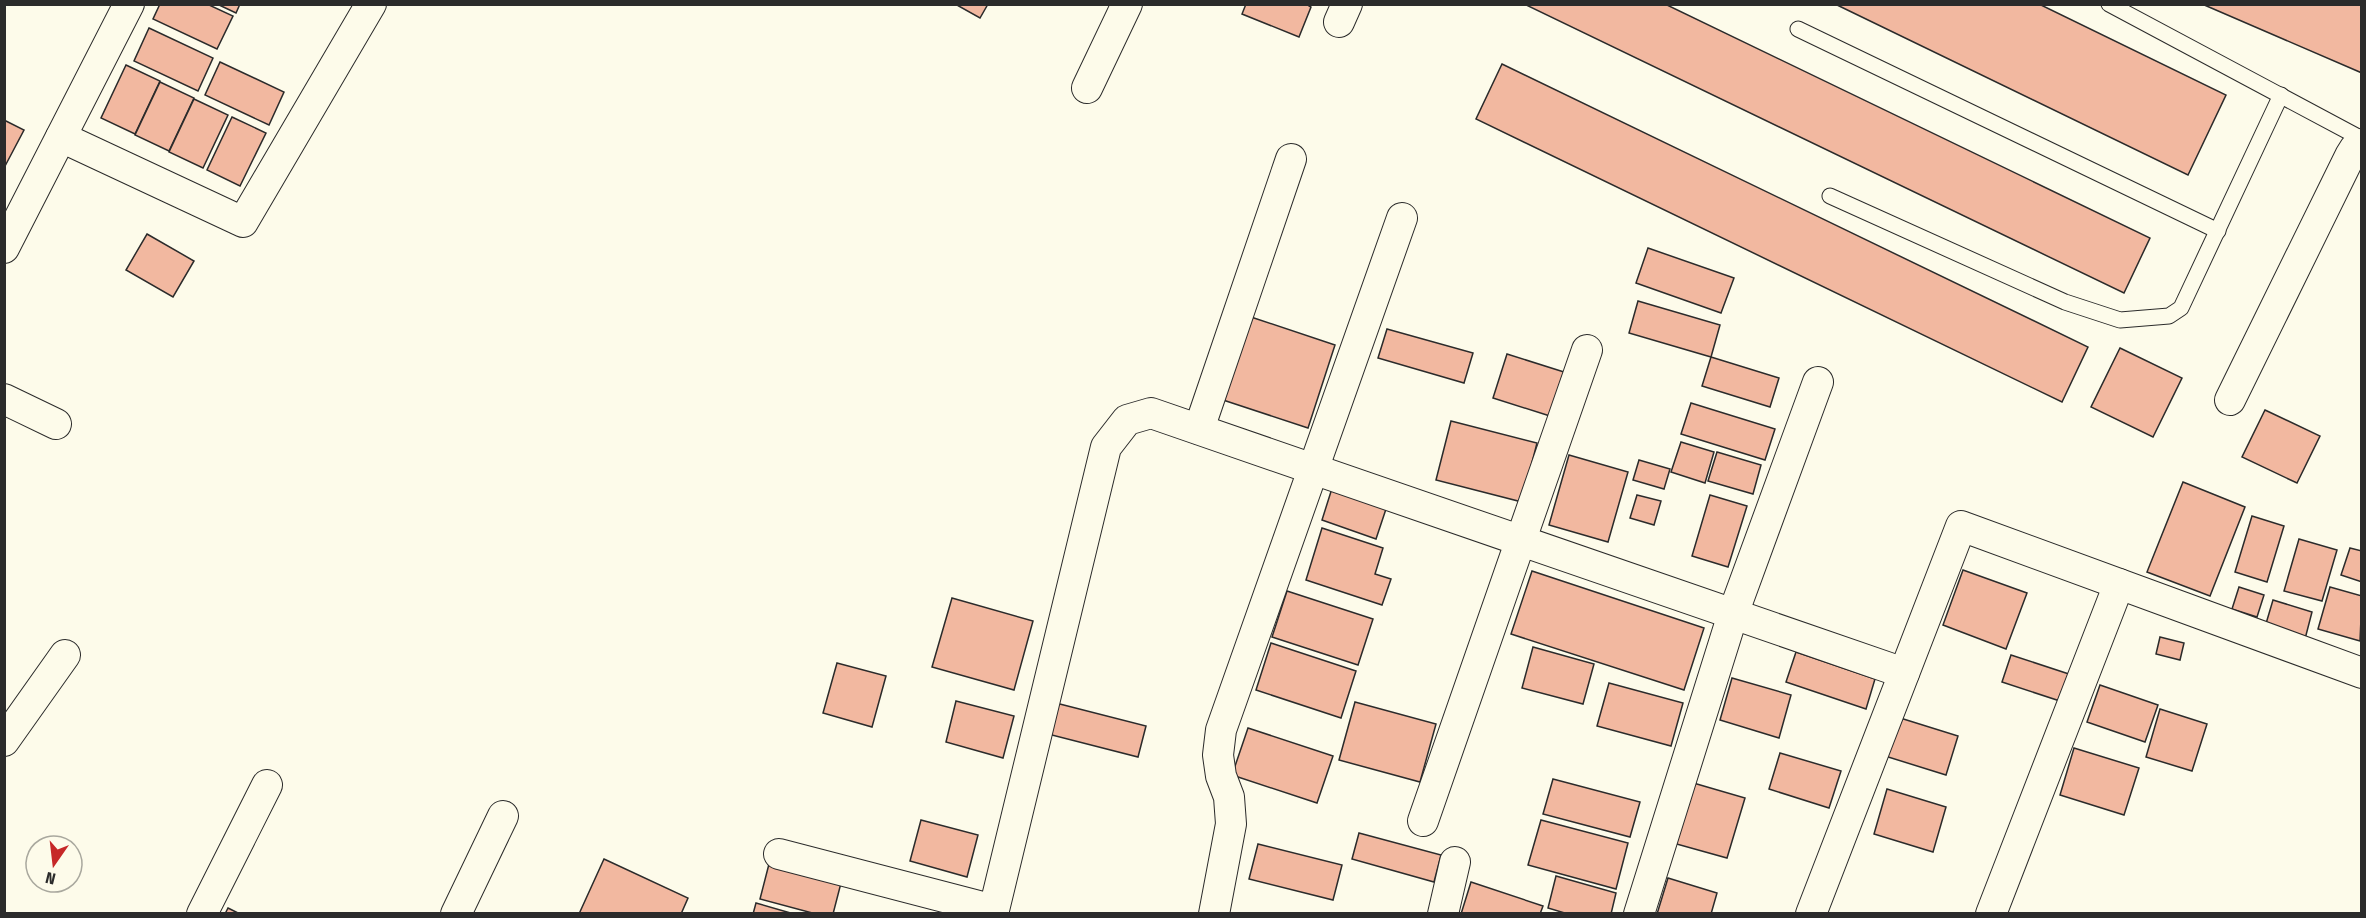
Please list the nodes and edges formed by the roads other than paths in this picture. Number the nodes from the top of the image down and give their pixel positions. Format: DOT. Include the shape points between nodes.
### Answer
graph roads {
  1 [pos="129,4"];
  2 [pos="371,4"];
  3 [pos="1127,4"];
  4 [pos="2109,4"];
  5 [pos="1798,29"];
  6 [pos="1087,88"];
  7 [pos="2281,95"];
  8 [pos="62,136"];
  9 [pos="2361,140"];
  10 [pos="2361,144"];
  11 [pos="1291,159"];
  12 [pos="1830,196"];
  13 [pos="1402,218"];
  14 [pos="2218,231"];
  15 [pos="4,248"];
  16 [pos="1587,350"];
  17 [pos="1818,382"];
  18 [pos="4,399"];
  19 [pos="2230,400"];
  20 [pos="56,424"];
  21 [pos="1199,429"];
  22 [pos="1314,469"];
  23 [pos="1520,540"];
  24 [pos="2120,584"];
  25 [pos="1733,614"];
  26 [pos="65,656"];
  27 [pos="1904,673"];
  28 [pos="2361,673"];
  29 [pos="4,741"];
  30 [pos="267,785"];
  31 [pos="503,816"];
  32 [pos="1423,821"];
  33 [pos="779,854"];
  34 [pos="1455,862"];
  35 [pos="994,912"];
  36 [pos="202,914"];
  37 [pos="456,914"];
  38 [pos="1214,914"];
  39 [pos="1443,914"];
  40 [pos="1639,914"];
  41 [pos="1811,914"];
  42 [pos="1990,914"];
  1 -- 8 [label="street"];
  2 -- 8 [label="street" via="243,222"];
  3 -- 6 [label="street"];
  4 -- 7 [label="lane"];
  5 -- 14 [label="lane"];
  7 -- 9 [label="lane"];
  7 -- 14 [label="lane"];
  8 -- 15 [label="street"];
  10 -- 19 [label="street" via="2350,156"];
  11 -- 21 [label="street"];
  12 -- 14 [label="lane" via="2065,302 2120,320 2169,316 2181,308"];
  13 -- 22 [label="street"];
  16 -- 23 [label="street"];
  17 -- 25 [label="street"];
  18 -- 20 [label="street"];
  21 -- 22 [label="street"];
  21 -- 35 [label="street" via="1151,413 1127,420 1106,447"];
  22 -- 23 [label="street"];
  22 -- 38 [label="street" via="1221,730 1218,755 1229,797 1231,824"];
  23 -- 25 [label="street"];
  23 -- 32 [label="street"];
  24 -- 27 [label="street" via="1961,526"];
  24 -- 28 [label="street"];
  24 -- 42 [label="street"];
  25 -- 27 [label="street"];
  25 -- 40 [label="street"];
  26 -- 29 [label="street"];
  27 -- 41 [label="street"];
  30 -- 36 [label="street"];
  31 -- 37 [label="street"];
  33 -- 35 [label="street"];
  34 -- 39 [label="street"];
}
